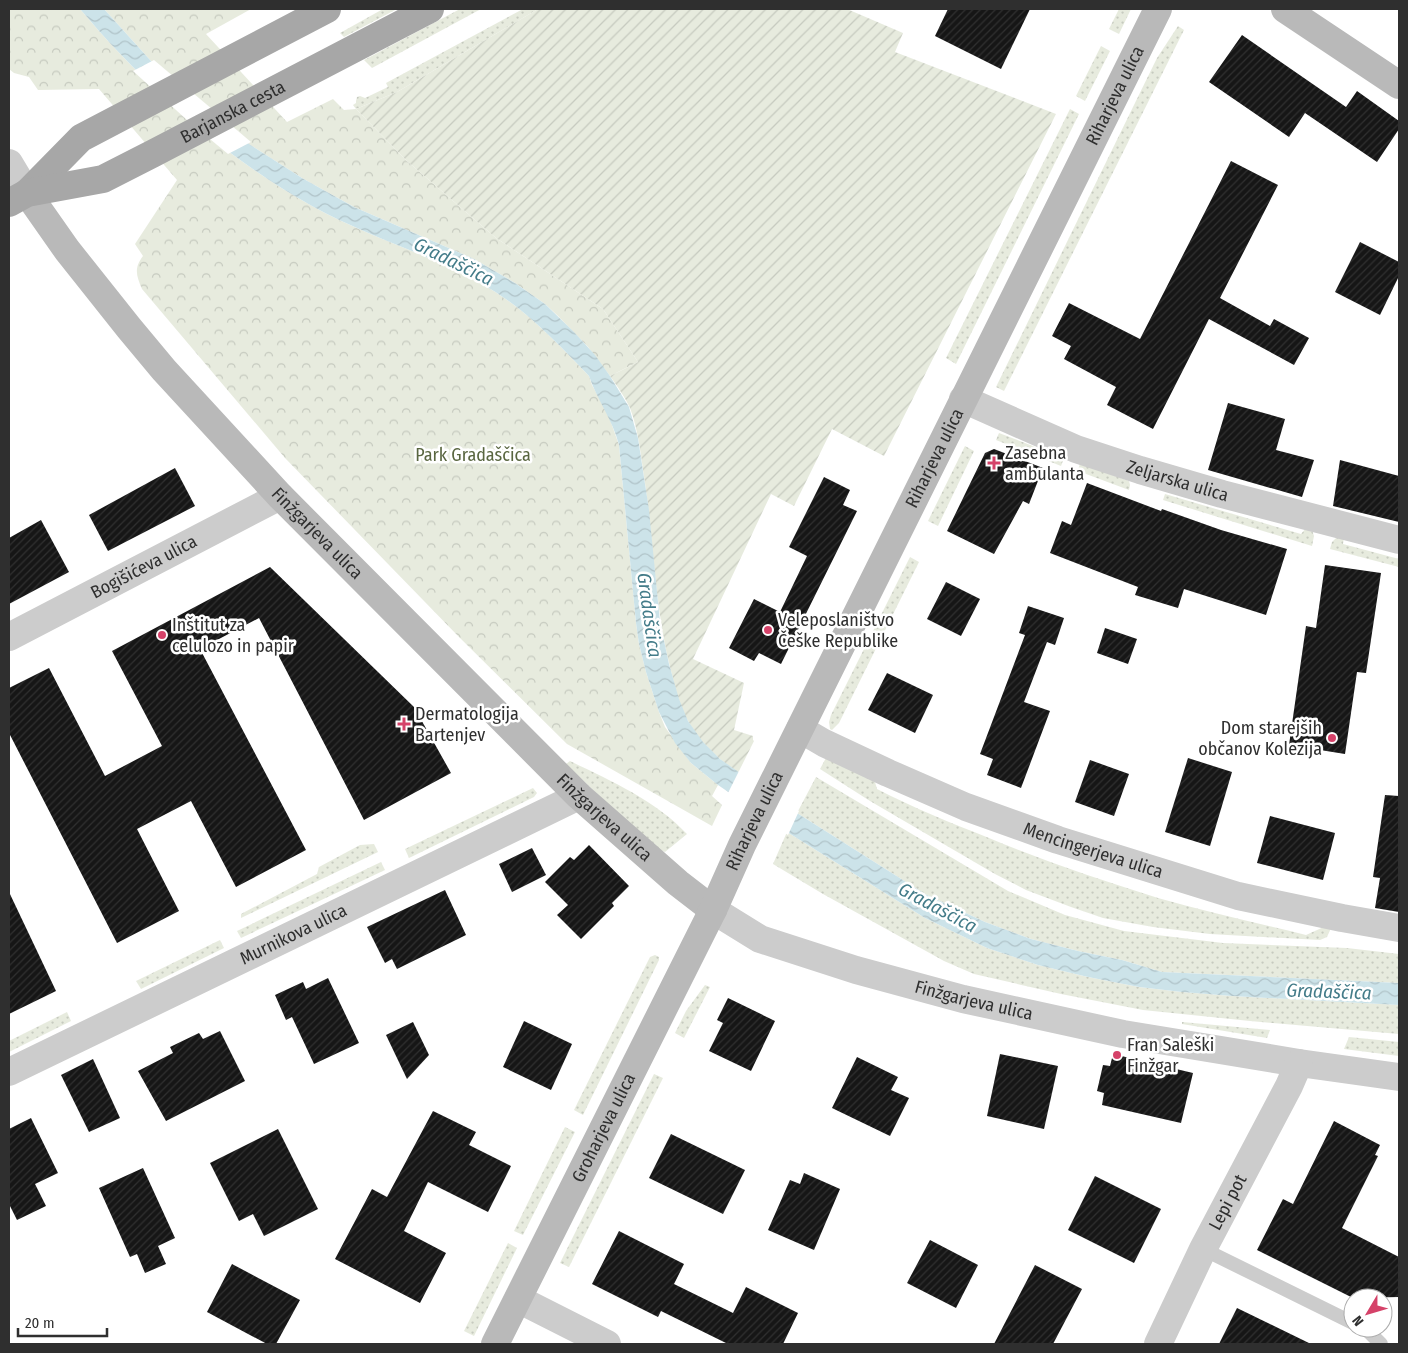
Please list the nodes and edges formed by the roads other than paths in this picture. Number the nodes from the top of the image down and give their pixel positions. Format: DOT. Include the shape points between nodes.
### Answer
graph roads {
  1 [pos="327,9"];
  2 [pos="430,9"];
  3 [pos="1158,9"];
  4 [pos="1285,9"];
  5 [pos="1399,85"];
  6 [pos="9,163"];
  7 [pos="18,198"];
  8 [pos="963,399"];
  9 [pos="280,496"];
  10 [pos="1399,540"];
  11 [pos="9,637"];
  12 [pos="800,729"];
  13 [pos="579,796"];
  14 [pos="713,910"];
  15 [pos="1399,928"];
  16 [pos="1299,1063"];
  17 [pos="9,1072"];
  18 [pos="1399,1077"];
  19 [pos="1203,1249"];
  20 [pos="518,1299"];
  21 [pos="1343,1318"];
  22 [pos="495,1344"];
  23 [pos="608,1344"];
  24 [pos="1158,1344"];
  1 -- 7 [label="main road" via="81,138"];
  2 -- 7 [label="main road, Barjanska cesta" via="103,179"];
  3 -- 8 [label="street, Riharjeva ulica"];
  4 -- 5 [label="street"];
  6 -- 7 [label="street"];
  7 -- 9 [label="street, Finžgarjeva ulica" via="67,250 164,370"];
  8 -- 10 [label="street, Zeljarska ulica" via="1076,449 1140,470"];
  8 -- 12 [label="street, Riharjeva ulica"];
  9 -- 11 [label="street, Bogišićeva ulica"];
  9 -- 13 [label="street, Finžgarjeva ulica"];
  12 -- 14 [label="street, Riharjeva ulica"];
  12 -- 15 [label="street, Mencingerjeva ulica" via="966,807 1058,840 1238,896"];
  13 -- 14 [label="street, Finžgarjeva ulica"];
  13 -- 17 [label="street, Murnikova ulica"];
  14 -- 16 [label="street, Finžgarjeva ulica" via="760,939 856,970 963,999 1123,1034"];
  14 -- 20 [label="street, Groharjeva ulica"];
  16 -- 18 [label="street, Finžgarjeva ulica"];
  16 -- 19 [label="street, Lepi pot"];
  19 -- 21 [label="lane"];
  19 -- 24 [label="street, Lepi pot"];
  20 -- 22 [label="street, Groharjeva ulica"];
  20 -- 23 [label="street"];
}
